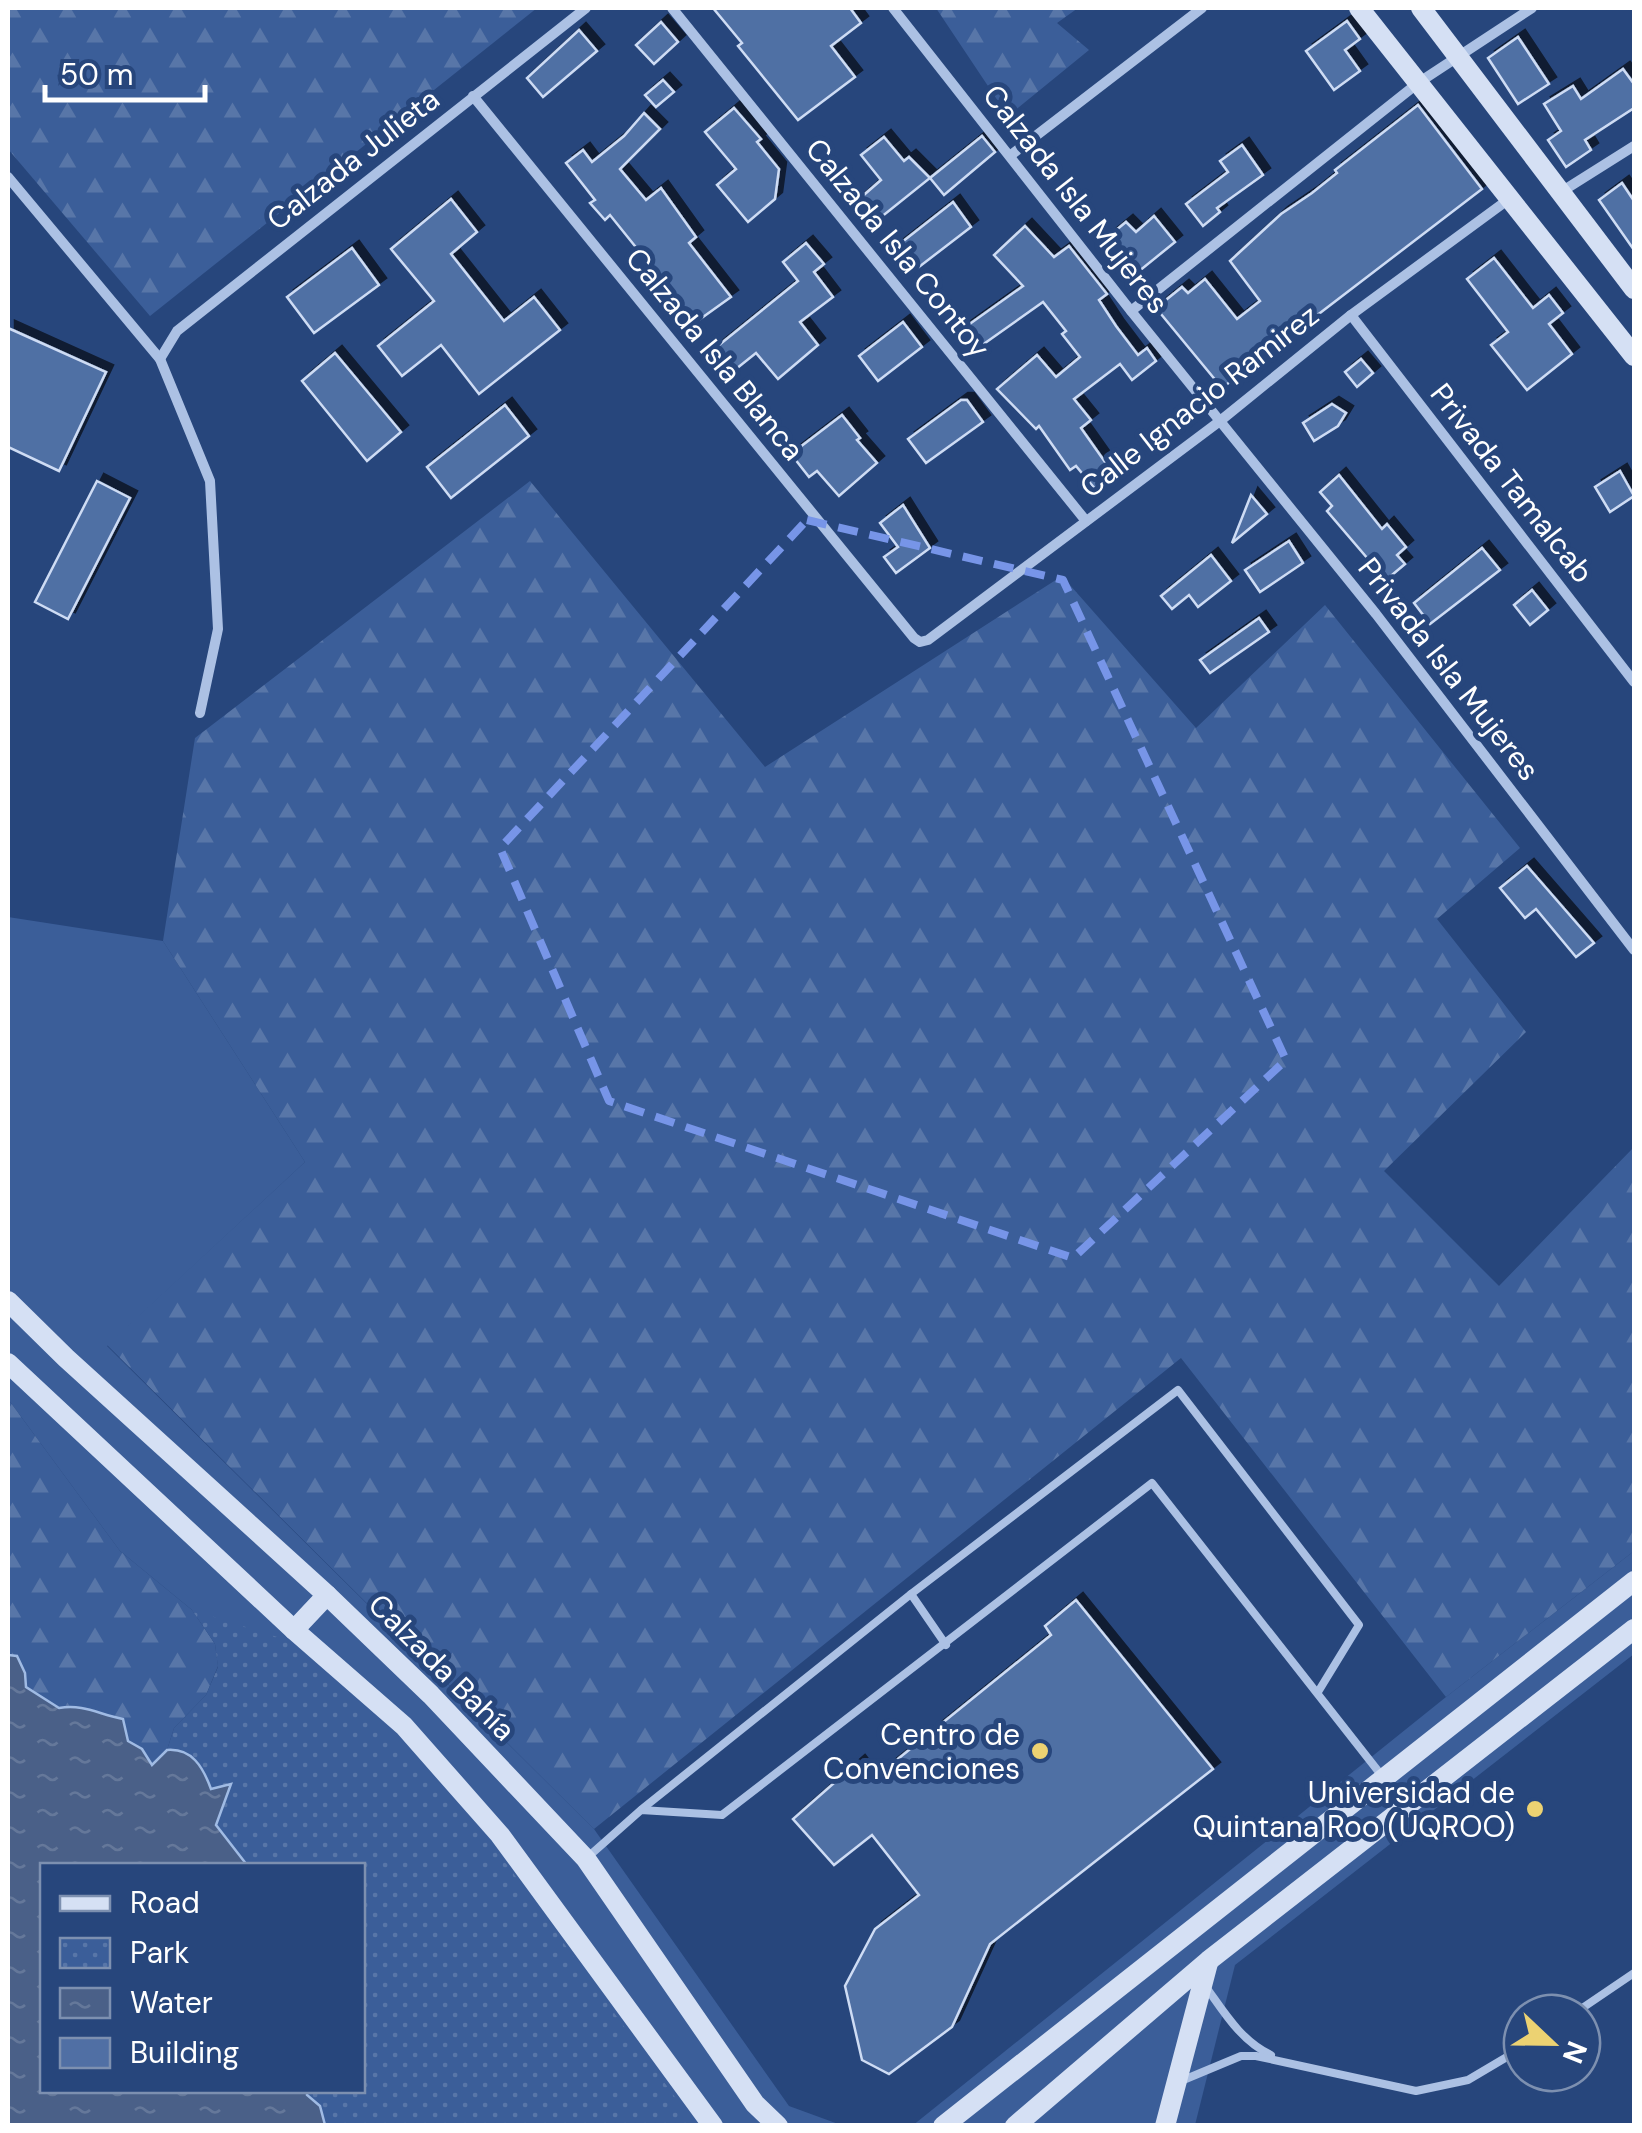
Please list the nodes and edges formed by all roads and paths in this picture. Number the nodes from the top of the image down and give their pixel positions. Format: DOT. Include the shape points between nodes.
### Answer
graph roads {
  1 [pos="586,8"];
  2 [pos="672,8"];
  3 [pos="1202,8"];
  4 [pos="1359,8"];
  5 [pos="1421,8"];
  6 [pos="1532,8"];
  7 [pos="897,9"];
  8 [pos="1460,55"];
  9 [pos="1418,84"];
  10 [pos="473,96"];
  11 [pos="1634,146"];
  12 [pos="1010,155"];
  13 [pos="8,177"];
  14 [pos="1560,193"];
  15 [pos="1508,199"];
  16 [pos="1634,288"];
  17 [pos="1132,311"];
  18 [pos="1351,315"];
  19 [pos="1634,356"];
  20 [pos="160,359"];
  21 [pos="1220,420"];
  22 [pos="1086,521"];
  23 [pos="920,642"];
  24 [pos="1634,682"];
  25 [pos="200,713"];
  26 [pos="1634,950"];
  27 [pos="8,1302"];
  28 [pos="8,1363"];
  29 [pos="1634,1581"];
  30 [pos="327,1594"];
  31 [pos="912,1594"];
  32 [pos="1634,1629"];
  33 [pos="294,1630"];
  34 [pos="946,1644"];
  35 [pos="1318,1692"];
  36 [pos="1383,1778"];
  37 [pos="641,1810"];
  38 [pos="586,1859"];
  39 [pos="1208,1961"];
  40 [pos="1634,1972"];
  41 [pos="1202,1982"];
  42 [pos="1602,1994"];
  43 [pos="1279,2060"];
  44 [pos="1502,2060"];
  45 [pos="1175,2084"];
  46 [pos="713,2126"];
  47 [pos="778,2126"];
  48 [pos="943,2126"];
  49 [pos="1016,2126"];
  50 [pos="1165,2126"];
  1 -- 10 [label="street, Calzada Julieta"];
  2 -- 22 [label="street, Calzada Isla Contoy"];
  3 -- 12 [label="street"];
  4 -- 9 [label="main road"];
  5 -- 8 [label="main road"];
  6 -- 8 [label="street"];
  7 -- 12 [label="street, Calzada Isla Mujeres"];
  8 -- 9 [label="street"];
  8 -- 14 [label="main road"];
  9 -- 15 [label="main road"];
  9 -- 17 [label="street"];
  10 -- 20 [label="street, Calzada Julieta" via="178,330"];
  10 -- 23 [label="street, Calzada Isla Blanca"];
  11 -- 14 [label="street"];
  12 -- 17 [label="street, Calzada Isla Mujeres"];
  13 -- 20 [label="street"];
  14 -- 16 [label="main road"];
  15 -- 18 [label="street, Calle Ignacio Ramirez"];
  15 -- 19 [label="main road"];
  17 -- 21 [label="street, Calzada Isla Mujeres"];
  18 -- 21 [label="street, Calle Ignacio Ramirez"];
  18 -- 24 [label="street, Privada Tamalcab"];
  20 -- 25 [label="street" via="210,481 218,629"];
  21 -- 22 [label="street, Calle Ignacio Ramirez"];
  21 -- 26 [label="street, Privada Isla Mujeres"];
  22 -- 23 [label="street, Calle Ignacio Ramirez"];
  27 -- 30 [label="main road, Calzada Bahía"];
  28 -- 33 [label="main road"];
  29 -- 36 [label="main road"];
  30 -- 33 [label="main road"];
  30 -- 38 [label="main road, Calzada Bahía"];
  31 -- 34 [label="lane"];
  31 -- 35 [label="lane" via="1178,1390 1359,1625"];
  31 -- 37 [label="lane"];
  32 -- 39 [label="main road"];
  33 -- 46 [label="main road" via="404,1726 500,1835"];
  34 -- 35 [label="lane" via="1152,1483"];
  34 -- 37 [label="lane" via="722,1815"];
  35 -- 36 [label="lane"];
  36 -- 48 [label="main road"];
  37 -- 38 [label="lane"];
  38 -- 47 [label="main road, Calzada Bahía" via="755,2104"];
  39 -- 41 [label="main road"];
  39 -- 49 [label="main road"];
  40 -- 42 [label="lane"];
  41 -- 43 [label="lane" via="1236,2028"];
  41 -- 45 [label="main road"];
  43 -- 44 [label="lane" via="1416,2091 1468,2080"];
  43 -- 45 [label="lane" via="1241,2056"];
  45 -- 50 [label="main road"];
}
